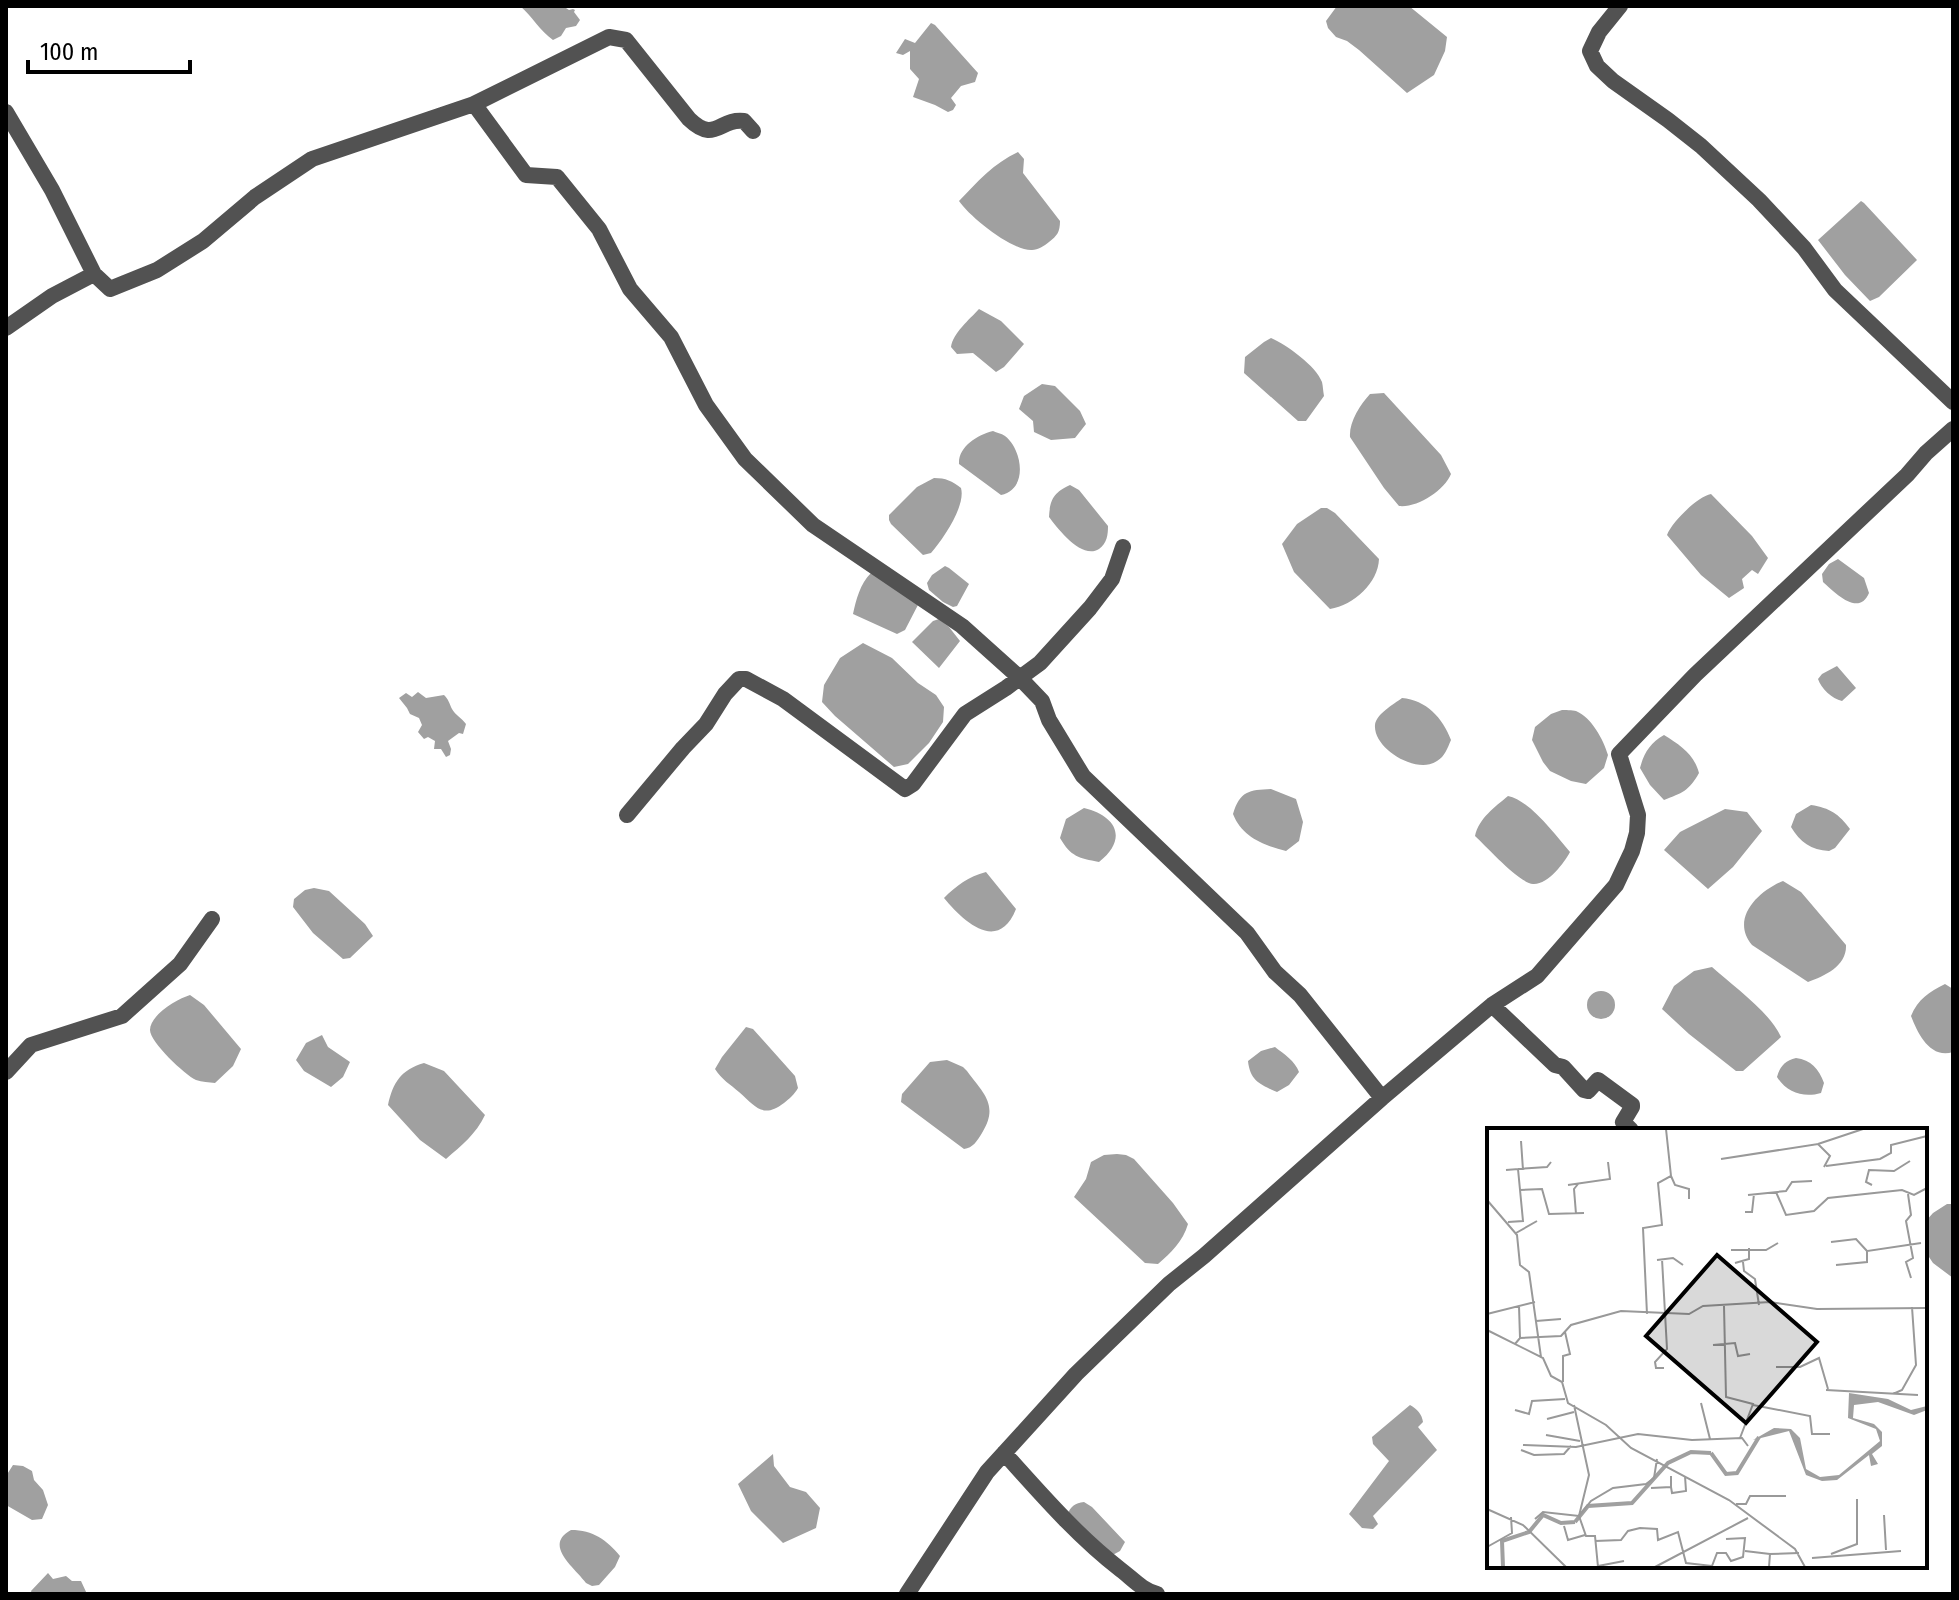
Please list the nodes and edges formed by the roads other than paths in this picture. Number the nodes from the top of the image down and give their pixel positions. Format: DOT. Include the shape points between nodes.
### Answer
graph roads {
  1 [pos="1620,6"];
  2 [pos="474,104"];
  3 [pos="6,112"];
  4 [pos="753,131"];
  5 [pos="94,274"];
  6 [pos="6,328"];
  7 [pos="1953,402"];
  8 [pos="1953,429"];
  9 [pos="1123,547"];
  10 [pos="1020,678"];
  11 [pos="627,815"];
  12 [pos="212,919"];
  13 [pos="1492,1005"];
  14 [pos="6,1072"];
  15 [pos="1382,1098"];
  16 [pos="1629,1128"];
  17 [pos="1004,1453"];
  18 [pos="907,1594"];
  19 [pos="1157,1594"];
  1 -- 7 [label="street" via="1590,51 1597,66 1723,167 1791,233 1835,290"];
  2 -- 4 [label="street" via="609,37 626,40 699,128 716,131 734,120 744,121"];
  2 -- 5 [label="street" via="312,159 157,270 110,289"];
  2 -- 10 [label="street" via="526,175 557,177 599,229 630,289 671,337 706,405 745,459 813,525 962,626"];
  3 -- 5 [label="street"];
  5 -- 6 [label="street"];
  8 -- 13 [label="street" via="1619,754 1638,815 1632,851 1616,885 1537,976"];
  9 -- 10 [label="street" via="1112,579 1090,608"];
  10 -- 11 [label="street" via="965,714 905,789 783,699 739,679"];
  10 -- 15 [label="street" via="1042,701 1083,776 1247,933"];
  12 -- 14 [label="street" via="180,964 122,1016 31,1045"];
  13 -- 15 [label="street"];
  13 -- 16 [label="street" via="1584,1090 1598,1080 1632,1105 1623,1122"];
  15 -- 17 [label="street" via="1169,1284"];
  17 -- 18 [label="street"];
  17 -- 19 [label="street" via="1104,1556"];
}
